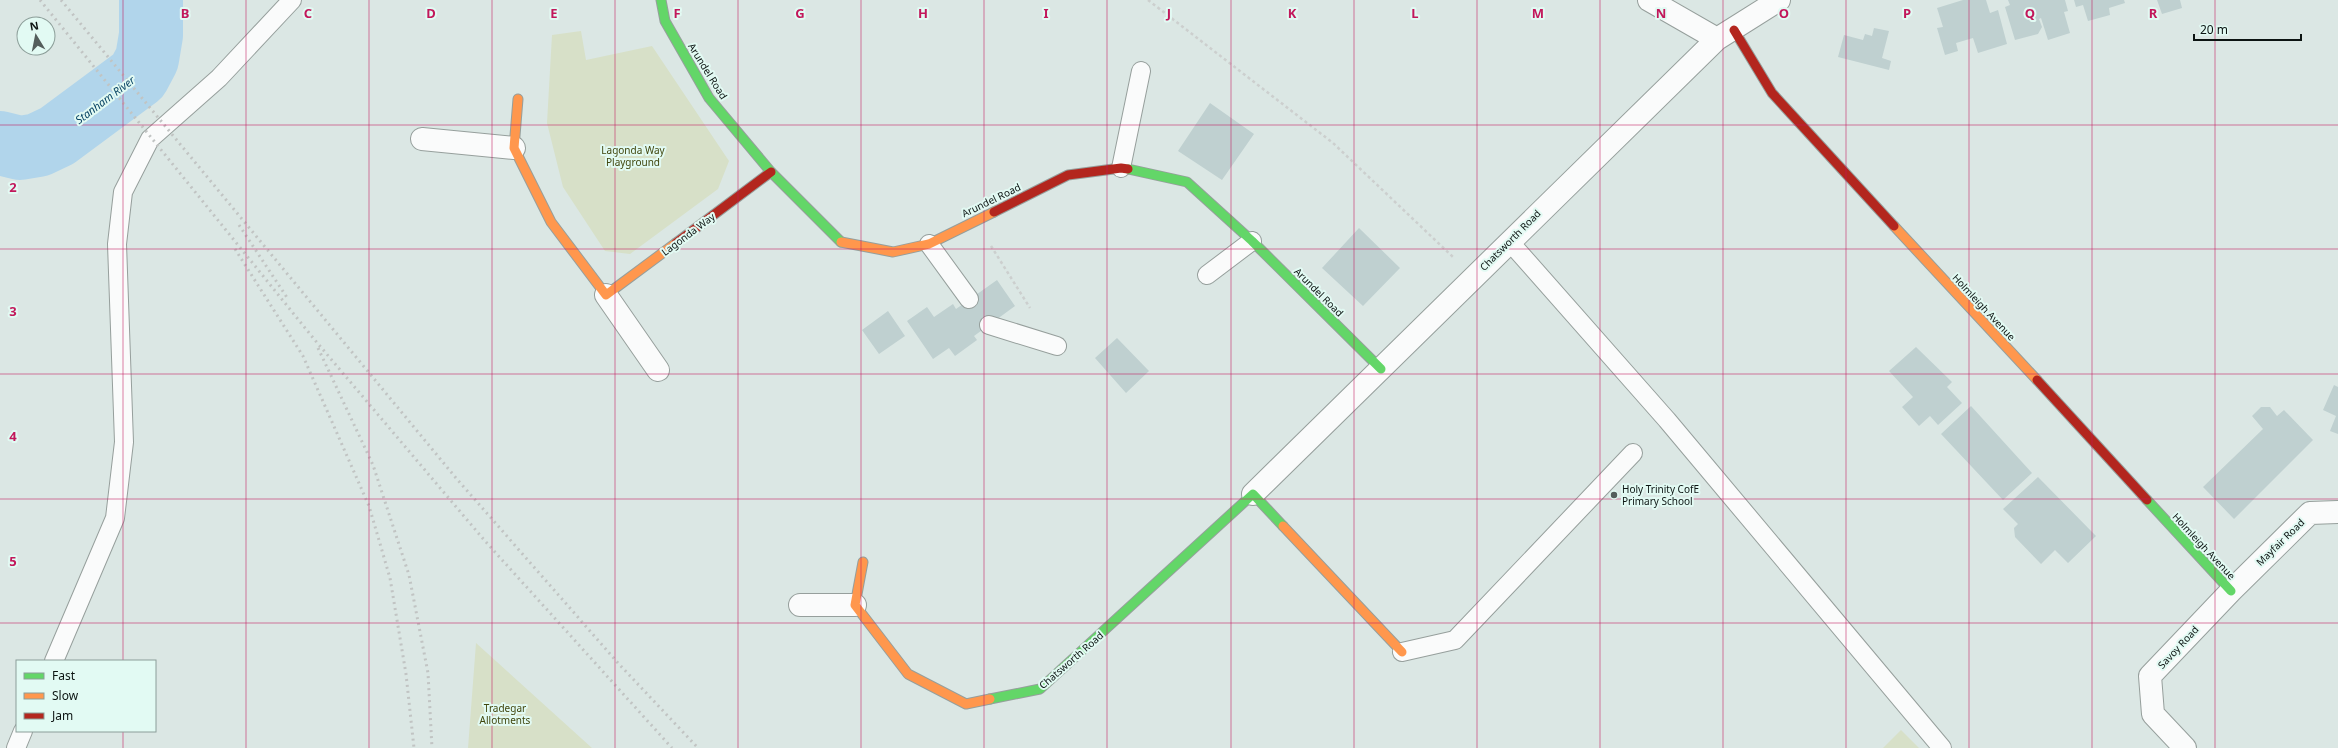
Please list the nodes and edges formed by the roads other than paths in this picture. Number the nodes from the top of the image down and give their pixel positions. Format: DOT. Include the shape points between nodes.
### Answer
graph roads {
  1 [pos="292,0"];
  2 [pos="662,0"];
  3 [pos="1649,0"];
  4 [pos="1779,0"];
  5 [pos="1725,34"];
  6 [pos="1141,71"];
  7 [pos="518,99"];
  8 [pos="422,139"];
  9 [pos="514,148"];
  10 [pos="1121,168"];
  11 [pos="771,172"];
  12 [pos="1252,241"];
  13 [pos="1509,241"];
  14 [pos="929,244"];
  15 [pos="1207,275"];
  16 [pos="606,295"];
  17 [pos="969,300"];
  18 [pos="989,325"];
  19 [pos="1057,346"];
  20 [pos="1381,369"];
  21 [pos="658,370"];
  22 [pos="1633,453"];
  23 [pos="1253,494"];
  24 [pos="2338,512"];
  25 [pos="863,562"];
  26 [pos="2230,591"];
  27 [pos="800,605"];
  28 [pos="855,605"];
  29 [pos="1402,652"];
  30 [pos="54,660"];
  31 [pos="23,732"];
  32 [pos="16,748"];
  33 [pos="1942,748"];
  34 [pos="2185,748"];
  1 -- 30 [label="lane" via="219,78 150,139 123,192 117,244 124,442 115,518"];
  2 -- 11 [label="street, Arundel Road" via="665,21 709,98"];
  3 -- 5 [label="street"];
  4 -- 5 [label="street, Chatsworth Road"];
  5 -- 13 [label="street, Chatsworth Road"];
  5 -- 26 [label="street, Holmleigh Avenue" via="1772,92"];
  6 -- 10 [label="lane"];
  7 -- 9 [label="street"];
  8 -- 9 [label="street"];
  9 -- 16 [label="street" via="551,222"];
  10 -- 12 [label="street, Arundel Road" via="1187,182"];
  10 -- 14 [label="street, Arundel Road" via="1068,175"];
  11 -- 14 [label="street, Arundel Road" via="840,242 894,252"];
  11 -- 16 [label="street, Lagonda Way"];
  12 -- 15 [label="lane"];
  12 -- 20 [label="street, Arundel Road"];
  13 -- 20 [label="street, Chatsworth Road"];
  13 -- 33 [label="lane" via="1667,420"];
  14 -- 17 [label="lane"];
  16 -- 21 [label="street"];
  18 -- 19 [label="lane"];
  20 -- 23 [label="street, Chatsworth Road"];
  22 -- 29 [label="lane" via="1455,640"];
  23 -- 28 [label="street, Chatsworth Road" via="1040,689 966,704 908,674"];
  23 -- 29 [label="street"];
  24 -- 26 [label="street, Mayfair Road" via="2310,514"];
  25 -- 28 [label="street"];
  26 -- 34 [label="street, Savoy Road" via="2150,676 2153,714"];
  27 -- 28 [label="street"];
  31 -- 32 [label="lane"];
}
